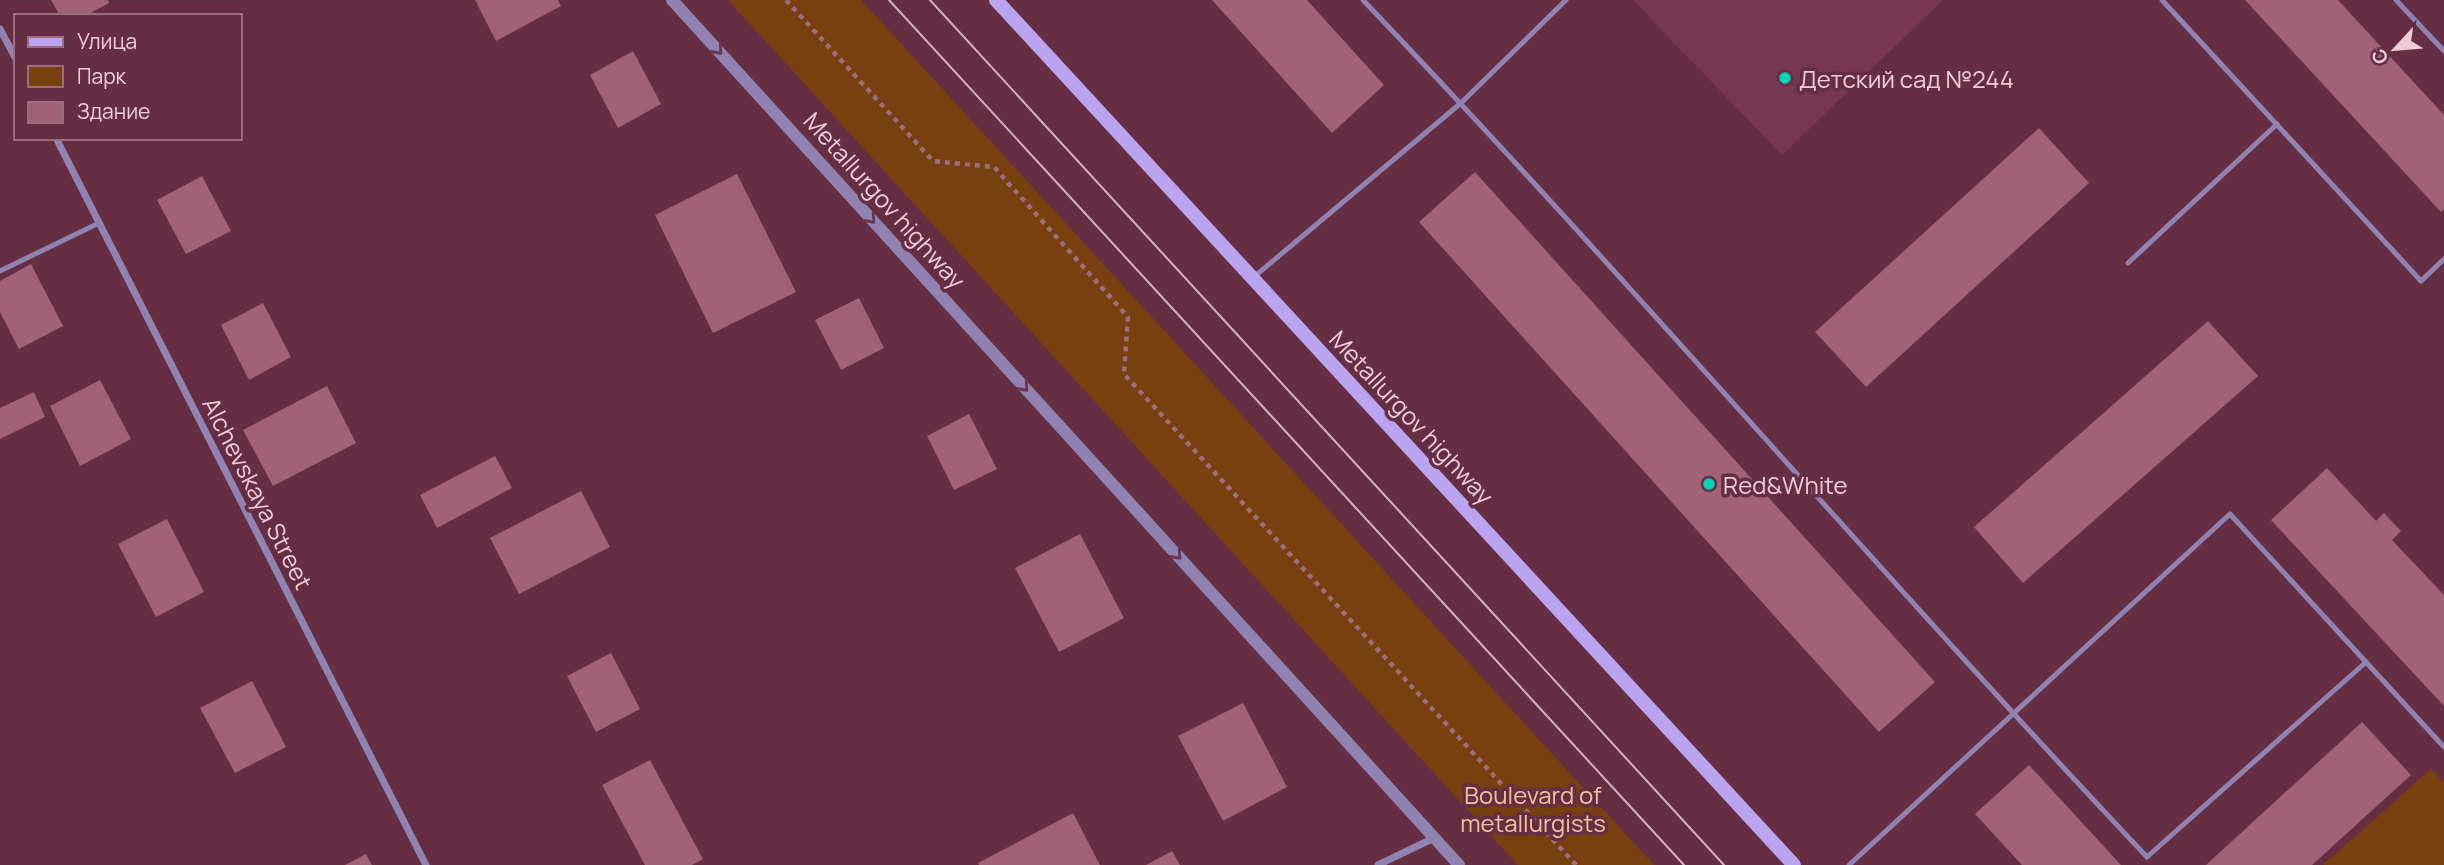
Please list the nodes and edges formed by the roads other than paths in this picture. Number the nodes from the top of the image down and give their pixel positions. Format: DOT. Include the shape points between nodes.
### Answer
graph roads {
  1 [pos="672,0"];
  2 [pos="996,0"];
  3 [pos="1363,0"];
  4 [pos="1566,0"];
  5 [pos="2162,0"];
  6 [pos="2396,0"];
  7 [pos="0,29"];
  8 [pos="2444,51"];
  9 [pos="14,56"];
  10 [pos="1461,103"];
  11 [pos="2277,124"];
  12 [pos="57,140"];
  13 [pos="99,223"];
  14 [pos="2444,259"];
  15 [pos="2128,263"];
  16 [pos="0,271"];
  17 [pos="1253,278"];
  18 [pos="2366,662"];
  19 [pos="2012,714"];
  20 [pos="2444,747"];
  21 [pos="1434,838"];
  22 [pos="426,865"];
  23 [pos="1378,865"];
  24 [pos="1459,865"];
  25 [pos="1794,865"];
  26 [pos="1849,865"];
  1 -- 21 [label="street, Metallurgov highway, one-way"];
  2 -- 17 [label="main road, Metallurgov highway"];
  3 -- 10 [label="lane"];
  4 -- 10 [label="lane"];
  5 -- 11 [label="lane"];
  6 -- 8 [label="lane"];
  7 -- 9 [label="street"];
  10 -- 17 [label="lane"];
  10 -- 19 [label="lane"];
  11 -- 14 [label="lane" via="2421,281"];
  11 -- 15 [label="lane"];
  12 -- 13 [label="street, Alchevskaya Street"];
  13 -- 16 [label="lane"];
  13 -- 22 [label="street, Alchevskaya Street"];
  17 -- 25 [label="main road, Metallurgov highway"];
  18 -- 19 [label="lane" via="2147,857"];
  18 -- 19 [label="lane" via="2230,514"];
  18 -- 20 [label="lane"];
  19 -- 26 [label="lane"];
  21 -- 23 [label="street"];
  21 -- 24 [label="street, Metallurgov highway"];
}
